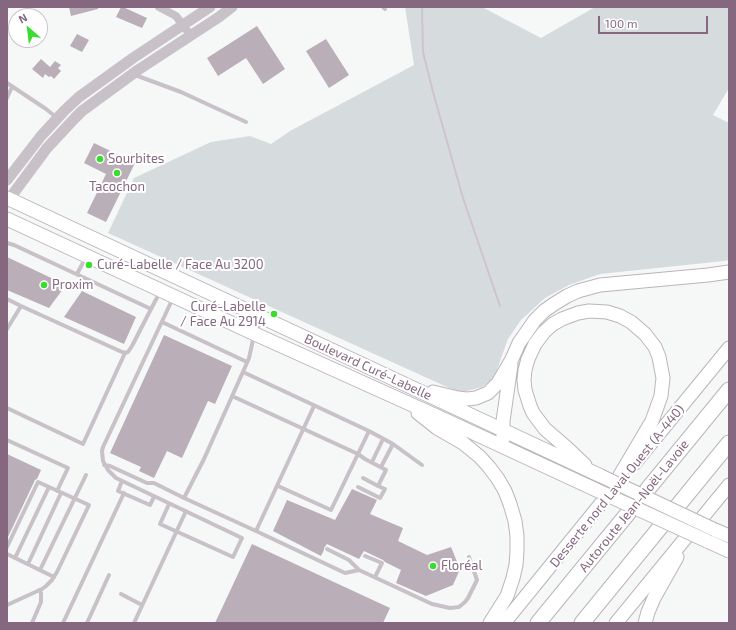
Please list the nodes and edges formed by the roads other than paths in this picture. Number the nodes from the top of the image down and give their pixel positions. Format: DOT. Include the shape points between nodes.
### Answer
graph roads {
  1 [pos="159,7"];
  2 [pos="210,7"];
  3 [pos="232,7"];
  4 [pos="183,25"];
  5 [pos="191,36"];
  6 [pos="133,74"];
  7 [pos="7,83"];
  8 [pos="12,87"];
  9 [pos="7,98"];
  10 [pos="57,118"];
  11 [pos="246,122"];
  12 [pos="7,180"];
  13 [pos="8,200"];
  14 [pos="7,219"];
  15 [pos="7,243"];
  16 [pos="87,256"];
  17 [pos="729,272"];
  18 [pos="77,274"];
  19 [pos="161,290"];
  20 [pos="174,296"];
  21 [pos="7,299"];
  22 [pos="21,306"];
  23 [pos="151,309"];
  24 [pos="262,317"];
  25 [pos="162,322"];
  26 [pos="7,328"];
  27 [pos="255,334"];
  28 [pos="729,348"];
  29 [pos="125,353"];
  30 [pos="512,359"];
  31 [pos="248,362"];
  32 [pos="243,372"];
  33 [pos="412,388"];
  34 [pos="729,390"];
  35 [pos="232,396"];
  36 [pos="404,401"];
  37 [pos="314,406"];
  38 [pos="7,408"];
  39 [pos="304,429"];
  40 [pos="369,431"];
  41 [pos="503,431"];
  42 [pos="383,439"];
  43 [pos="7,440"];
  44 [pos="393,444"];
  45 [pos="729,444"];
  46 [pos="502,446"];
  47 [pos="358,454"];
  48 [pos="372,462"];
  49 [pos="104,465"];
  50 [pos="422,465"];
  51 [pos="381,467"];
  52 [pos="596,474"];
  53 [pos="86,476"];
  54 [pos="363,478"];
  55 [pos="122,481"];
  56 [pos="729,485"];
  57 [pos="278,486"];
  58 [pos="378,486"];
  59 [pos="50,487"];
  60 [pos="358,487"];
  61 [pos="59,492"];
  62 [pos="124,494"];
  63 [pos="154,496"];
  64 [pos="607,497"];
  65 [pos="184,498"];
  66 [pos="75,499"];
  67 [pos="170,504"];
  68 [pos="186,511"];
  69 [pos="694,528"];
  70 [pos="256,531"];
  71 [pos="177,532"];
  72 [pos="729,536"];
  73 [pos="712,543"];
  74 [pos="7,547"];
  75 [pos="327,549"];
  76 [pos="729,552"];
  77 [pos="7,554"];
  78 [pos="365,556"];
  79 [pos="469,557"];
  80 [pos="15,558"];
  81 [pos="729,559"];
  82 [pos="28,564"];
  83 [pos="40,570"];
  84 [pos="359,570"];
  85 [pos="109,576"];
  86 [pos="54,577"];
  87 [pos="375,577"];
  88 [pos="40,590"];
  89 [pos="121,594"];
  90 [pos="7,603"];
  91 [pos="142,605"];
  92 [pos="32,623"];
  93 [pos="63,623"];
  94 [pos="87,623"];
  95 [pos="134,623"];
  96 [pos="490,623"];
  97 [pos="504,623"];
  98 [pos="538,623"];
  99 [pos="582,623"];
  100 [pos="616,623"];
  101 [pos="645,623"];
  1 -- 4 [label="street" via="176,16"];
  2 -- 4 [label="street"];
  3 -- 5 [label="street"];
  4 -- 5 [label="street"];
  4 -- 10 [label="street" via="134,56 74,101"];
  5 -- 6 [label="street"];
  6 -- 11 [label="lane" via="181,92"];
  6 -- 13 [label="street" via="75,118 39,158"];
  7 -- 8 [label="lane"];
  8 -- 9 [label="lane"];
  8 -- 10 [label="lane"];
  10 -- 12 [label="street"];
  13 -- 24 [label="main road, Boulevard Curé-Labelle"];
  14 -- 16 [label="main road, Boulevard Curé-Labelle"];
  15 -- 18 [label="lane"];
  16 -- 18 [label="lane"];
  16 -- 19 [label="main road, Boulevard Curé-Labelle"];
  17 -- 30 [label="main road" via="604,285 578,291 554,304 535,320 519,343"];
  18 -- 23 [label="lane"];
  19 -- 20 [label="main road, Boulevard Curé-Labelle"];
  19 -- 23 [label="lane"];
  20 -- 25 [label="lane"];
  20 -- 27 [label="main road, Boulevard Curé-Labelle"];
  21 -- 22 [label="lane"];
  22 -- 26 [label="lane"];
  22 -- 29 [label="lane"];
  23 -- 29 [label="lane" via="132,346"];
  24 -- 27 [label="lane"];
  24 -- 33 [label="main road, Boulevard Curé-Labelle"];
  25 -- 31 [label="lane"];
  25 -- 49 [label="lane" via="103,447"];
  27 -- 31 [label="lane"];
  27 -- 36 [label="main road, Boulevard Curé-Labelle"];
  28 -- 64 [label="main road, Desserte nord Laval Ouest (A-440)"];
  29 -- 38 [label="lane" via="83,444"];
  30 -- 33 [label="main road" via="495,387 476,398 463,399"];
  30 -- 41 [label="main road"];
  31 -- 32 [label="lane"];
  32 -- 35 [label="lane"];
  32 -- 37 [label="lane"];
  33 -- 41 [label="main road, Boulevard Curé-Labelle"];
  34 -- 98 [label="highway, Autoroute Jean-Noël-Lavoie"];
  35 -- 39 [label="lane"];
  35 -- 65 [label="lane"];
  36 -- 46 [label="main road, Boulevard Curé-Labelle"];
  36 -- 96 [label="main road" via="437,428 463,443 480,457 494,473 508,497 516,529 516,565 504,602"];
  37 -- 39 [label="lane"];
  37 -- 40 [label="lane"];
  39 -- 47 [label="lane"];
  39 -- 57 [label="lane"];
  40 -- 42 [label="lane"];
  40 -- 47 [label="lane"];
  41 -- 46 [label="main road"];
  41 -- 52 [label="main road, Boulevard Curé-Labelle"];
  42 -- 44 [label="lane"];
  42 -- 48 [label="lane"];
  43 -- 61 [label="lane" via="68,468"];
  44 -- 50 [label="lane"];
  44 -- 51 [label="lane"];
  45 -- 99 [label="highway"];
  46 -- 73 [label="main road, Boulevard Curé-Labelle, bridge"];
  47 -- 48 [label="lane"];
  47 -- 57 [label="lane" via="331,510"];
  48 -- 51 [label="lane"];
  49 -- 55 [label="lane" via="111,474"];
  49 -- 65 [label="lane" via="147,483 154,483"];
  51 -- 58 [label="lane" via="386,470"];
  52 -- 64 [label="main road" via="537,420 527,398 524,380 530,354 544,332 568,316 595,311 620,316 636,325 655,347 663,378 661,396 654,416"];
  52 -- 72 [label="main road, Boulevard Curé-Labelle, bridge"];
  53 -- 66 [label="lane"];
  54 -- 58 [label="lane"];
  55 -- 62 [label="lane" via="118,491"];
  55 -- 63 [label="lane"];
  56 -- 69 [label="main road"];
  57 -- 70 [label="lane"];
  58 -- 60 [label="lane" via="385,489 380,498"];
  59 -- 61 [label="lane"];
  59 -- 74 [label="lane" via="38,482"];
  59 -- 80 [label="lane"];
  61 -- 66 [label="lane"];
  61 -- 82 [label="lane"];
  62 -- 63 [label="lane" via="150,505"];
  62 -- 93 [label="lane"];
  63 -- 67 [label="lane"];
  64 -- 97 [label="main road, Desserte nord Laval Ouest (A-440)"];
  65 -- 70 [label="lane"];
  66 -- 83 [label="lane"];
  66 -- 86 [label="lane" via="89,505"];
  67 -- 68 [label="lane"];
  67 -- 71 [label="lane" via="160,524"];
  68 -- 71 [label="lane"];
  68 -- 71 [label="lane" via="242,538 233,557"];
  69 -- 100 [label="main road"];
  69 -- 101 [label="main road" via="654,598"];
  70 -- 84 [label="lane" via="345,573"];
  71 -- 91 [label="lane"];
  73 -- 76 [label="main road, Boulevard Curé-Labelle"];
  73 -- 81 [label="main road"];
  75 -- 84 [label="lane" via="349,560"];
  77 -- 80 [label="lane"];
  78 -- 87 [label="lane" via="382,563"];
  79 -- 87 [label="lane" via="477,580 465,602 455,608 432,604"];
  80 -- 82 [label="lane"];
  82 -- 83 [label="lane"];
  83 -- 86 [label="lane"];
  84 -- 87 [label="lane"];
  85 -- 94 [label="lane"];
  86 -- 88 [label="lane"];
  88 -- 90 [label="lane"];
  88 -- 92 [label="lane" via="41,602"];
  89 -- 91 [label="lane"];
  91 -- 95 [label="lane"];
}
